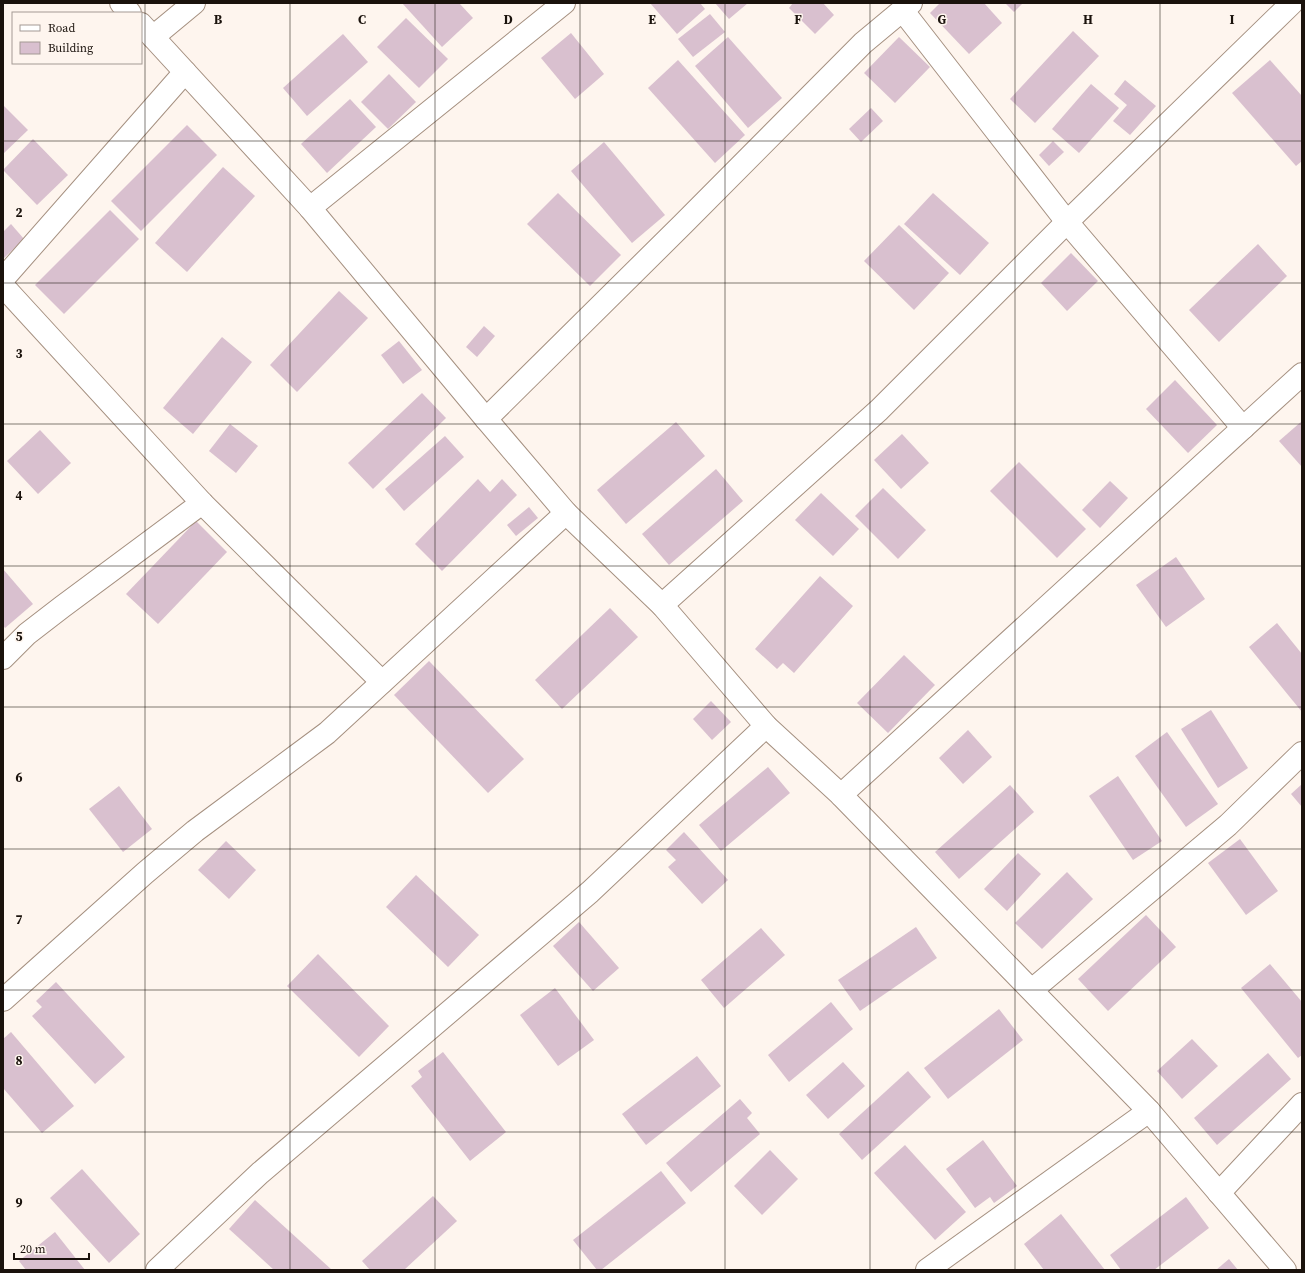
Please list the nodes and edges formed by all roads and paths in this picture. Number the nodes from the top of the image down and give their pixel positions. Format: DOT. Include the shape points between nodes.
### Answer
graph roads {
  1 [pos="121,3"];
  2 [pos="194,3"];
  3 [pos="564,3"];
  4 [pos="1292,3"];
  5 [pos="907,7"];
  6 [pos="129,12"];
  7 [pos="147,30"];
  8 [pos="185,72"];
  9 [pos="310,208"];
  10 [pos="1067,222"];
  11 [pos="3,279"];
  12 [pos="3,286"];
  13 [pos="1302,374"];
  14 [pos="486,420"];
  15 [pos="1243,428"];
  16 [pos="202,504"];
  17 [pos="566,513"];
  18 [pos="662,605"];
  19 [pos="3,658"];
  20 [pos="382,682"];
  21 [pos="766,726"];
  22 [pos="1302,753"];
  23 [pos="841,795"];
  24 [pos="1032,990"];
  25 [pos="3,1000"];
  26 [pos="1302,1104"];
  27 [pos="1149,1111"];
  28 [pos="1219,1193"];
  29 [pos="157,1270"];
  30 [pos="927,1270"];
  31 [pos="1285,1270"];
  1 -- 6 [label="street"];
  2 -- 7 [label="street"];
  3 -- 9 [label="street"];
  4 -- 10 [label="street"];
  5 -- 10 [label="street"];
  5 -- 14 [label="street" via="863,43"];
  7 -- 8 [label="street"];
  8 -- 9 [label="street"];
  8 -- 11 [label="street"];
  9 -- 14 [label="street"];
  10 -- 15 [label="street"];
  10 -- 18 [label="street" via="879,410"];
  12 -- 16 [label="street"];
  13 -- 15 [label="street"];
  14 -- 17 [label="street"];
  15 -- 23 [label="street"];
  16 -- 19 [label="street" via="27,634"];
  16 -- 20 [label="street"];
  17 -- 18 [label="street"];
  17 -- 20 [label="street"];
  18 -- 21 [label="street"];
  20 -- 25 [label="street" via="327,733 156,863"];
  21 -- 23 [label="street"];
  21 -- 29 [label="street" via="590,892 260,1173"];
  22 -- 24 [label="street" via="1228,824"];
  23 -- 24 [label="street"];
  24 -- 27 [label="street"];
  26 -- 28 [label="street"];
  27 -- 28 [label="street"];
  27 -- 30 [label="street"];
  28 -- 31 [label="street"];
}
